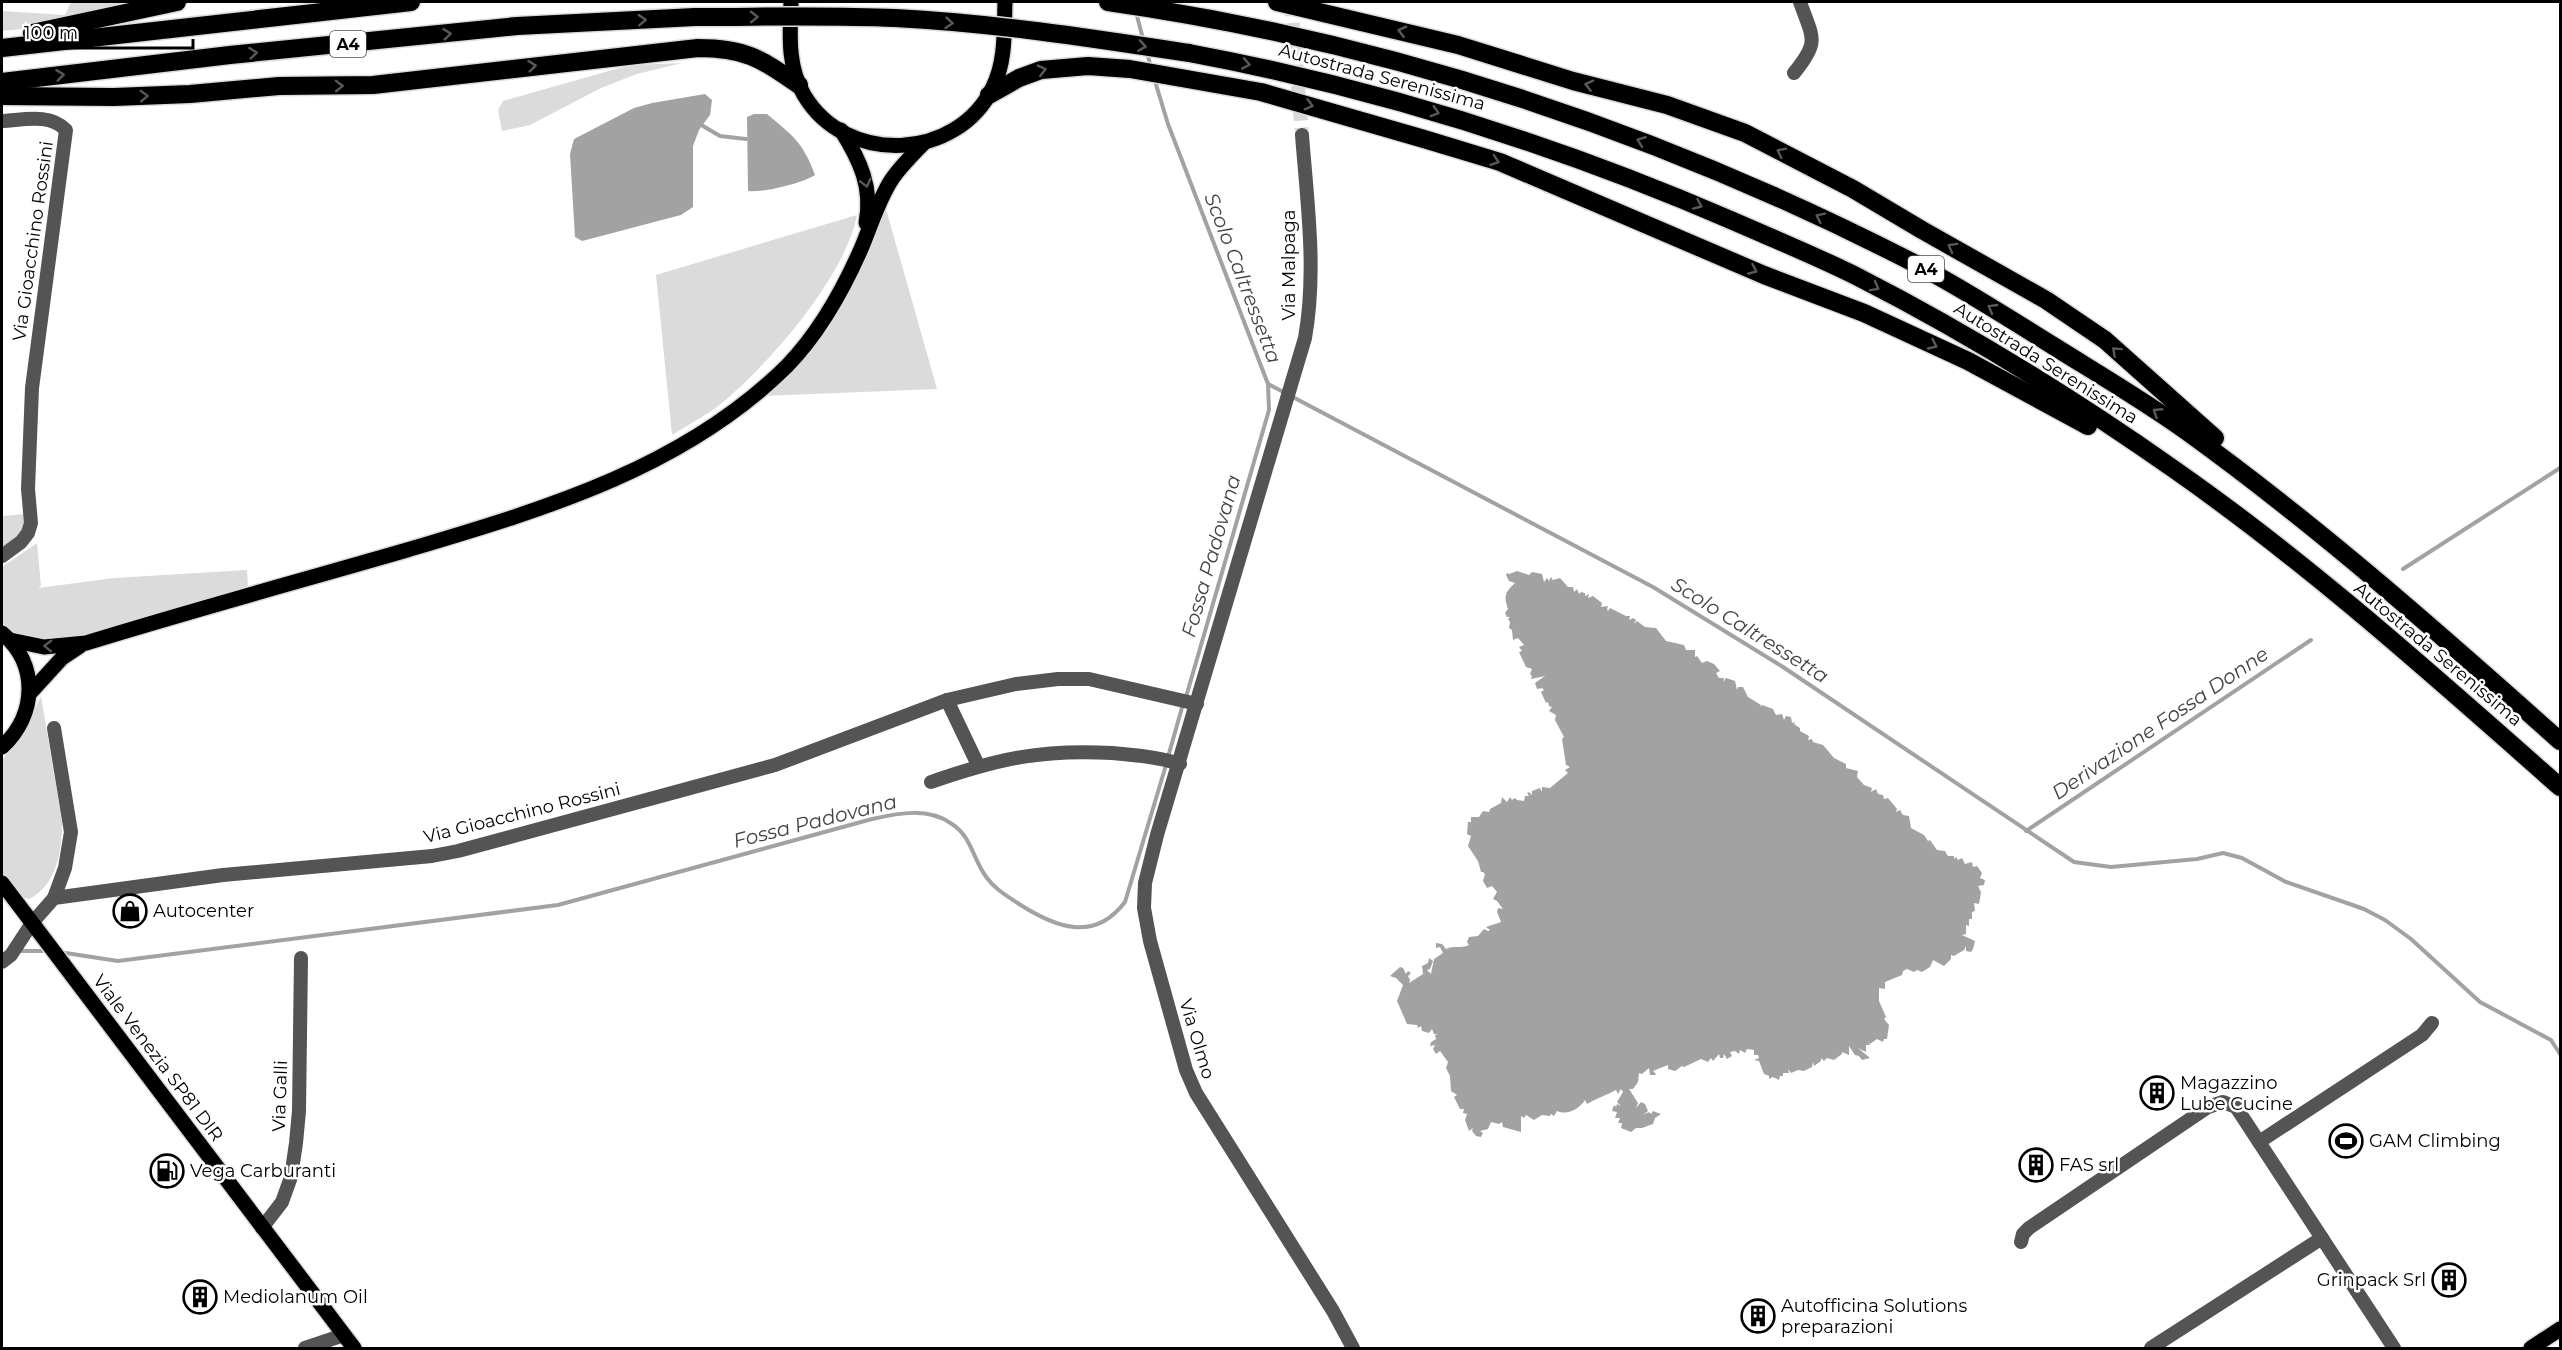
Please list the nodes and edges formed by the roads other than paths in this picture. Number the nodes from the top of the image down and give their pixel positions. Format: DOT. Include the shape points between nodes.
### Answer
graph roads {
  1 [pos="177,2"];
  2 [pos="411,2"];
  3 [pos="791,2"];
  4 [pos="1005,2"];
  5 [pos="1108,2"];
  6 [pos="1276,2"];
  7 [pos="1800,2"];
  8 [pos="2,37"];
  9 [pos="2,48"];
  10 [pos="1794,73"];
  11 [pos="2,82"];
  12 [pos="799,85"];
  13 [pos="989,94"];
  14 [pos="2,96"];
  15 [pos="2,121"];
  16 [pos="841,130"];
  17 [pos="1302,135"];
  18 [pos="922,144"];
  19 [pos="860,251"];
  20 [pos="2270,542"];
  21 [pos="2,556"];
  22 [pos="6,636"];
  23 [pos="2445,637"];
  24 [pos="86,643"];
  25 [pos="30,693"];
  26 [pos="947,700"];
  27 [pos="1189,702"];
  28 [pos="54,728"];
  29 [pos="2560,741"];
  30 [pos="2,747"];
  31 [pos="1172,762"];
  32 [pos="978,765"];
  33 [pos="931,782"];
  34 [pos="2560,787"];
  35 [pos="2,883"];
  36 [pos="54,898"];
  37 [pos="32,923"];
  38 [pos="10,954"];
  39 [pos="301,958"];
  40 [pos="2432,1023"];
  41 [pos="2259,1142"];
  42 [pos="262,1228"];
  43 [pos="2322,1238"];
  44 [pos="2021,1242"];
  45 [pos="2560,1329"];
  46 [pos="344,1335"];
  47 [pos="305,1348"];
  48 [pos="354,1348"];
  49 [pos="1353,1348"];
  50 [pos="2151,1348"];
  51 [pos="2394,1348"];
  52 [pos="2531,1348"];
  1 -- 8 [label="highway"];
  2 -- 9 [label="highway, A4"];
  3 -- 12 [label="main road" via="790,57"];
  4 -- 13 [label="main road" via="1002,62"];
  23 -- 5 [label="highway, Autostrada Serenissima / A4, one-way" via="2259,485 2185,430 1916,264 1801,208 1683,156 1508,93 1354,50 1179,12"];
  23 -- 6 [label="highway, one-way" via="2412,601 2272,481 2205,430 2104,340 2046,300 1853,189 1745,133 1667,105 1458,45"];
  7 -- 10 [label="street" via="1813,44"];
  11 -- 20 [label="highway, Autostrada Serenissima / A4, one-way, bridge" via="517,26 695,17 896,18 1040,31 1264,67 1492,129 1677,196 1778,240 1875,286 2055,391 2176,470"];
  14 -- 12 [label="highway, one-way" via="114,97 279,86 373,85 706,48 748,54"];
  12 -- 16 [label="main road" via="812,106"];
  13 -- 18 [label="main road" via="961,126"];
  13 -- 20 [label="highway, one-way" via="1041,70 1088,66 1130,69 1261,92 1500,162 1764,275 1864,313 1968,361 2074,417"];
  15 -- 21 [label="street, Via Gioacchino Rossini" via="44,119 59,122 66,130 32,388 28,489 31,523 21,542"];
  16 -- 18 [label="main road" via="880,146"];
  16 -- 19 [label="main road, one-way" via="857,157 868,190"];
  17 -- 27 [label="street, Via Malpaga" via="1309,223 1310,295 1305,338"];
  18 -- 19 [label="main road" via="891,180"];
  19 -- 24 [label="main road" via="820,323 789,363 753,399 668,455 565,500 484,527"];
  20 -- 34 [label="highway, Autostrada Serenissima / A4" via="2373,624"];
  24 -- 22 [label="main road, one-way" via="44,647"];
  22 -- 25 [label="main road" via="25,664"];
  23 -- 29 [label="highway, Autostrada Serenissima / A4"];
  24 -- 25 [label="main road" via="62,658"];
  25 -- 30 [label="main road" via="21,724"];
  26 -- 27 [label="street, Via Gioacchino Rossini" via="1016,684 1089,679"];
  26 -- 32 [label="street"];
  26 -- 36 [label="street, Via Gioacchino Rossini" via="775,765 458,851 224,875"];
  27 -- 31 [label="street, Via Olmo"];
  28 -- 36 [label="street" via="71,832 65,868"];
  31 -- 32 [label="street" via="1058,751"];
  31 -- 49 [label="street, Via Olmo" via="1143,896 1150,941 1186,1070 1199,1099"];
  32 -- 33 [label="street"];
  35 -- 37 [label="main road, Viale Venezia SP81 DIR"];
  36 -- 37 [label="street"];
  37 -- 38 [label="street"];
  37 -- 42 [label="main road, Viale Venezia SP81 DIR"];
  39 -- 42 [label="street, Via Galli" via="296,1143 282,1202"];
  40 -- 41 [label="street" via="2422,1035"];
  41 -- 43 [label="street"];
  41 -- 44 [label="street" via="2236,1107 2223,1102 2208,1107 2029,1228"];
  42 -- 46 [label="main road, Viale Venezia SP81 DIR"];
  43 -- 50 [label="street"];
  43 -- 51 [label="street"];
  45 -- 52 [label="main road"];
  46 -- 47 [label="street"];
  46 -- 48 [label="main road, Viale Venezia SP81 DIR"];
}
